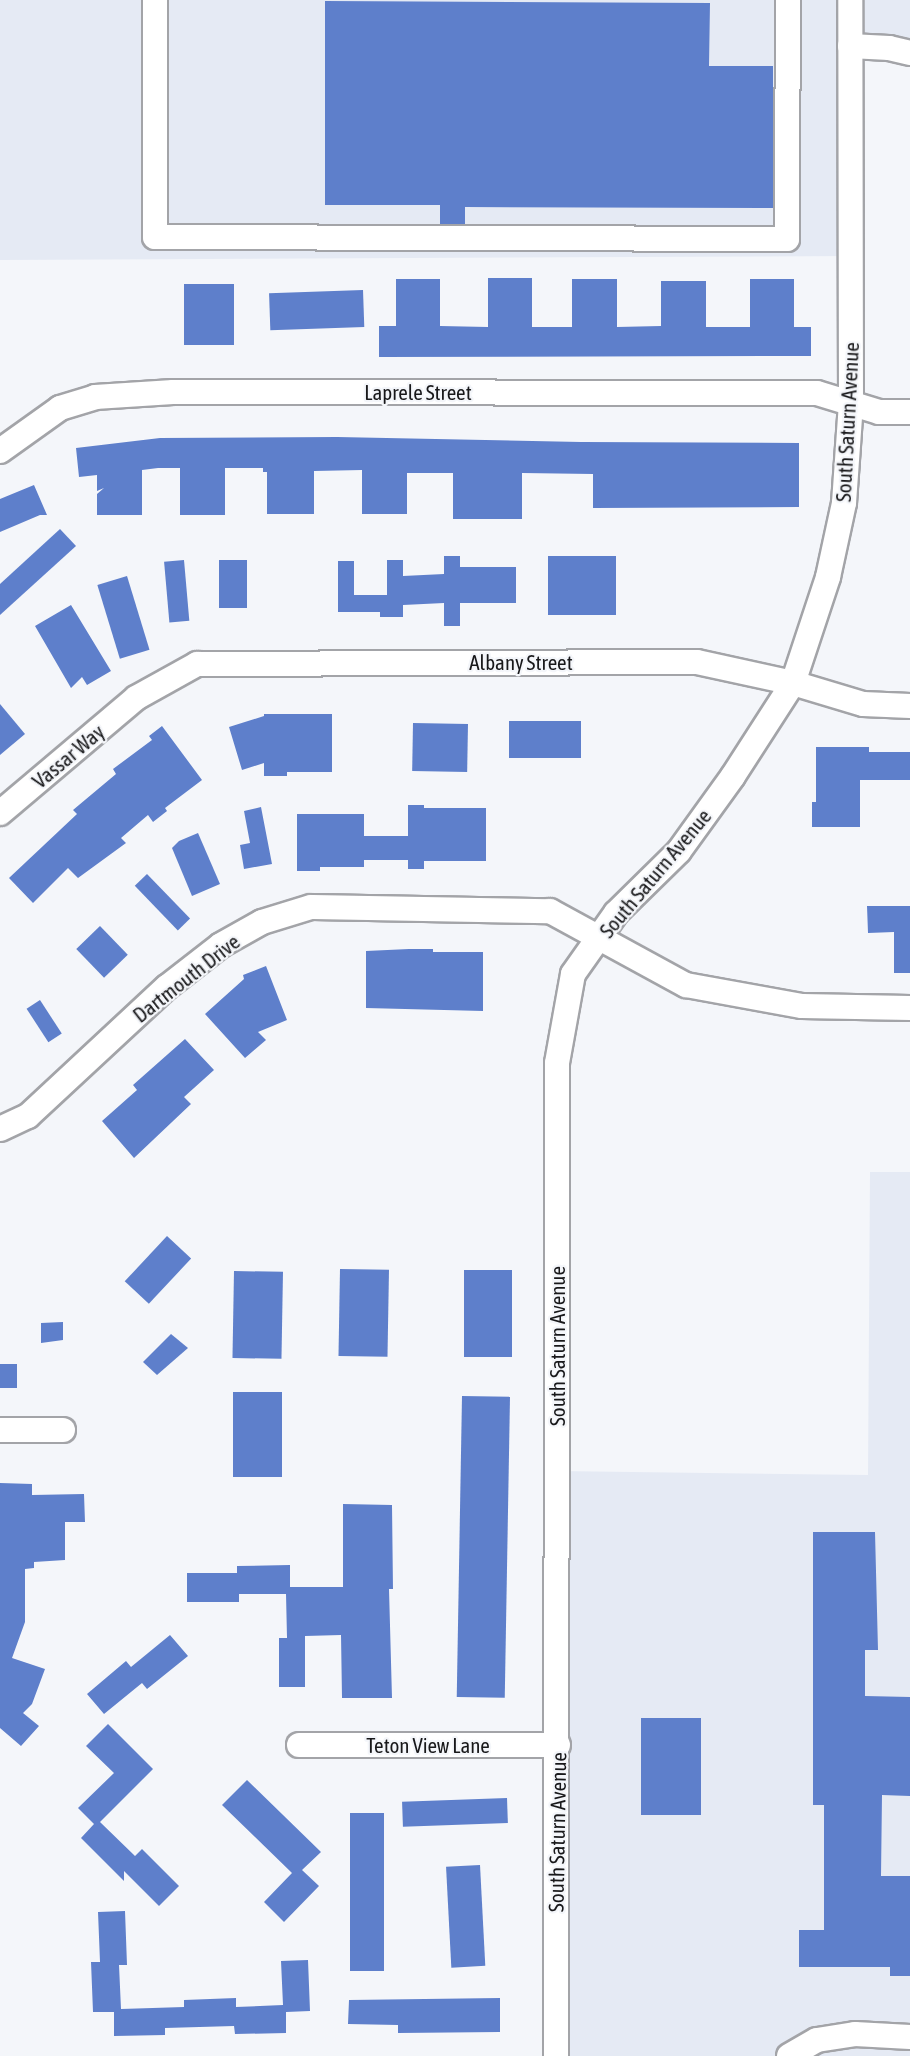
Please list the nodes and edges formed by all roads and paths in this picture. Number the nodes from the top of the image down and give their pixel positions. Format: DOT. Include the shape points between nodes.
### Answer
graph roads {
  1 [pos="156,0"];
  2 [pos="788,0"];
  3 [pos="850,0"];
  4 [pos="850,46"];
  5 [pos="910,53"];
  6 [pos="851,404"];
  7 [pos="910,412"];
  8 [pos="0,451"];
  9 [pos="793,683"];
  10 [pos="136,698"];
  11 [pos="910,706"];
  12 [pos="0,813"];
  13 [pos="600,936"];
  14 [pos="899,1008"];
  15 [pos="0,1130"];
  16 [pos="0,1430"];
  17 [pos="63,1430"];
  18 [pos="299,1745"];
  19 [pos="558,1745"];
  20 [pos="910,2037"];
  21 [pos="556,2056"];
  22 [pos="789,2056"];
  1 -- 2 [label="street" via="155,237 775,239 787,239"];
  3 -- 4 [label="street, South Saturn Avenue"];
  4 -- 5 [label="street"];
  4 -- 6 [label="street, South Saturn Avenue"];
  6 -- 7 [label="street, Laprele Street" via="879,412"];
  6 -- 8 [label="street, Laprele Street" via="817,393 162,392 95,397 60,408"];
  6 -- 9 [label="street, South Saturn Avenue" via="844,502 828,577"];
  9 -- 10 [label="street, Albany Street" via="697,662 197,664"];
  9 -- 11 [label="street, Albany Street" via="863,704"];
  9 -- 13 [label="street, South Saturn Avenue" via="679,851 616,913"];
  10 -- 12 [label="street, Vassar Way"];
  13 -- 14 [label="street" via="686,985 802,1006"];
  13 -- 15 [label="street, Dartmouth Drive" via="550,911 311,907 262,922 221,945 167,987 28,1116"];
  13 -- 19 [label="street, South Saturn Avenue" via="573,974 557,1063"];
  16 -- 17 [label="street"];
  18 -- 19 [label="street, Teton View Lane"];
  19 -- 21 [label="street, South Saturn Avenue"];
  20 -- 22 [label="street" via="855,2034 817,2040"];
}
